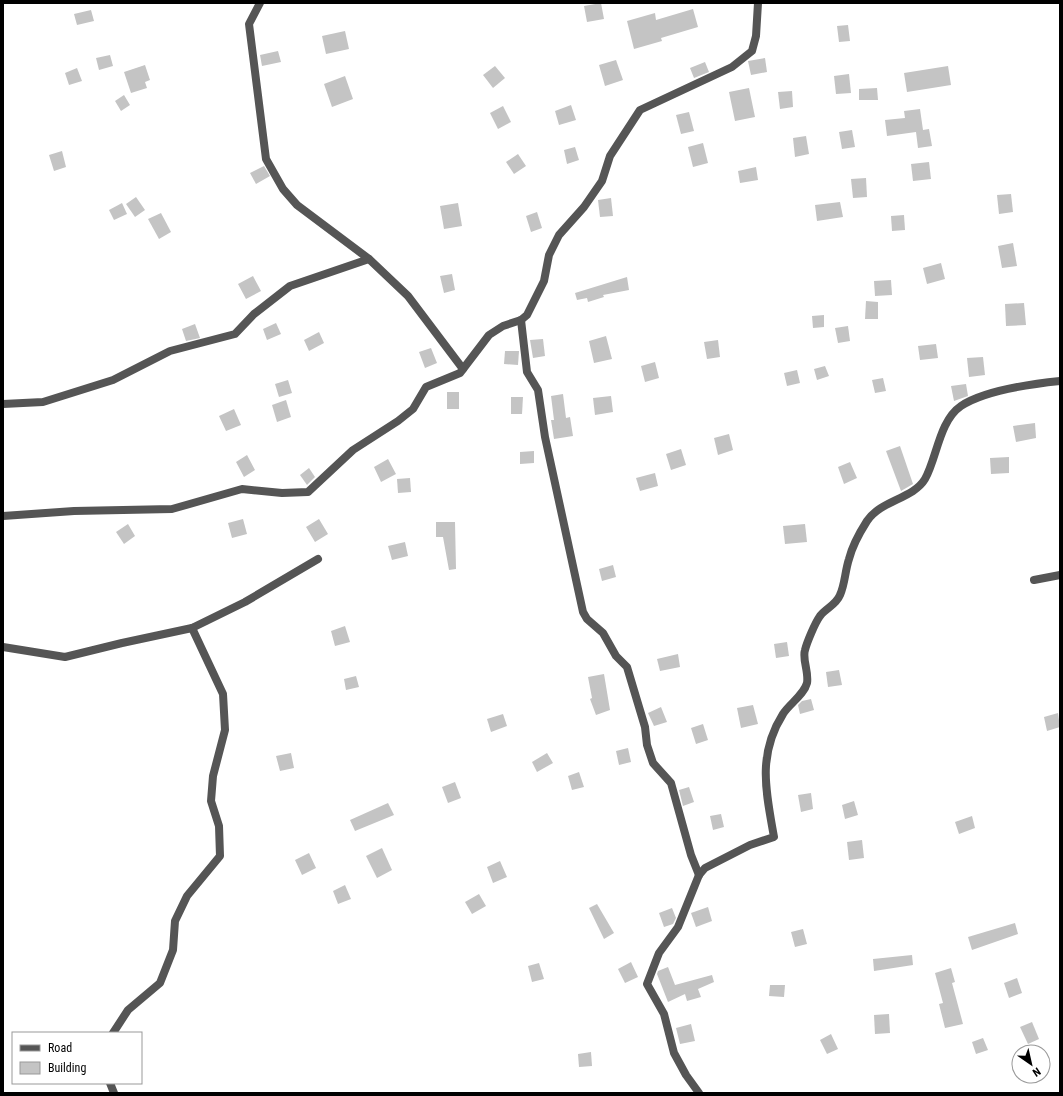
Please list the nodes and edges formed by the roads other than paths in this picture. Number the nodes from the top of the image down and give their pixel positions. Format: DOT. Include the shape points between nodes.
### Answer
graph roads {
  1 [pos="260,3"];
  2 [pos="758,3"];
  3 [pos="369,259"];
  4 [pos="521,320"];
  5 [pos="463,369"];
  6 [pos="1060,381"];
  7 [pos="3,404"];
  8 [pos="3,516"];
  9 [pos="318,559"];
  10 [pos="1060,575"];
  11 [pos="1034,580"];
  12 [pos="192,628"];
  13 [pos="3,647"];
  14 [pos="699,875"];
  15 [pos="114,1032"];
  16 [pos="699,1093"];
  1 -- 3 [label="street" via="249,24 266,160 283,190 297,205"];
  2 -- 4 [label="street" via="756,36 752,51 732,67 640,110 610,156 602,181 584,207 559,235 549,255 544,281 527,315"];
  3 -- 5 [label="street" via="408,296"];
  3 -- 7 [label="street" via="290,286 254,314 235,334 170,351 113,380 43,402"];
  4 -- 5 [label="street" via="489,334"];
  4 -- 14 [label="street" via="526,372 538,390 545,437 583,612 603,633 616,656 627,667 653,764 670,783"];
  5 -- 8 [label="street" via="460,373 426,387 413,409 353,450 308,492 282,493 242,489 172,509 74,511"];
  6 -- 14 [label="street" via="1032,384 975,398 959,407 946,426 925,479 917,488 875,512 867,522 849,558 841,594 819,617 804,651 807,683 783,713 772,734 766,755 767,800 774,837 730,854 705,868"];
  9 -- 12 [label="street" via="245,602"];
  10 -- 11 [label="street"];
  12 -- 13 [label="street" via="66,657"];
  12 -- 15 [label="street" via="223,694 225,730 212,776 211,801 219,826 220,856 186,896 175,921 173,950 160,983 128,1010"];
  14 -- 16 [label="street" via="678,927 659,953 647,984 664,1014 674,1053"];
}
